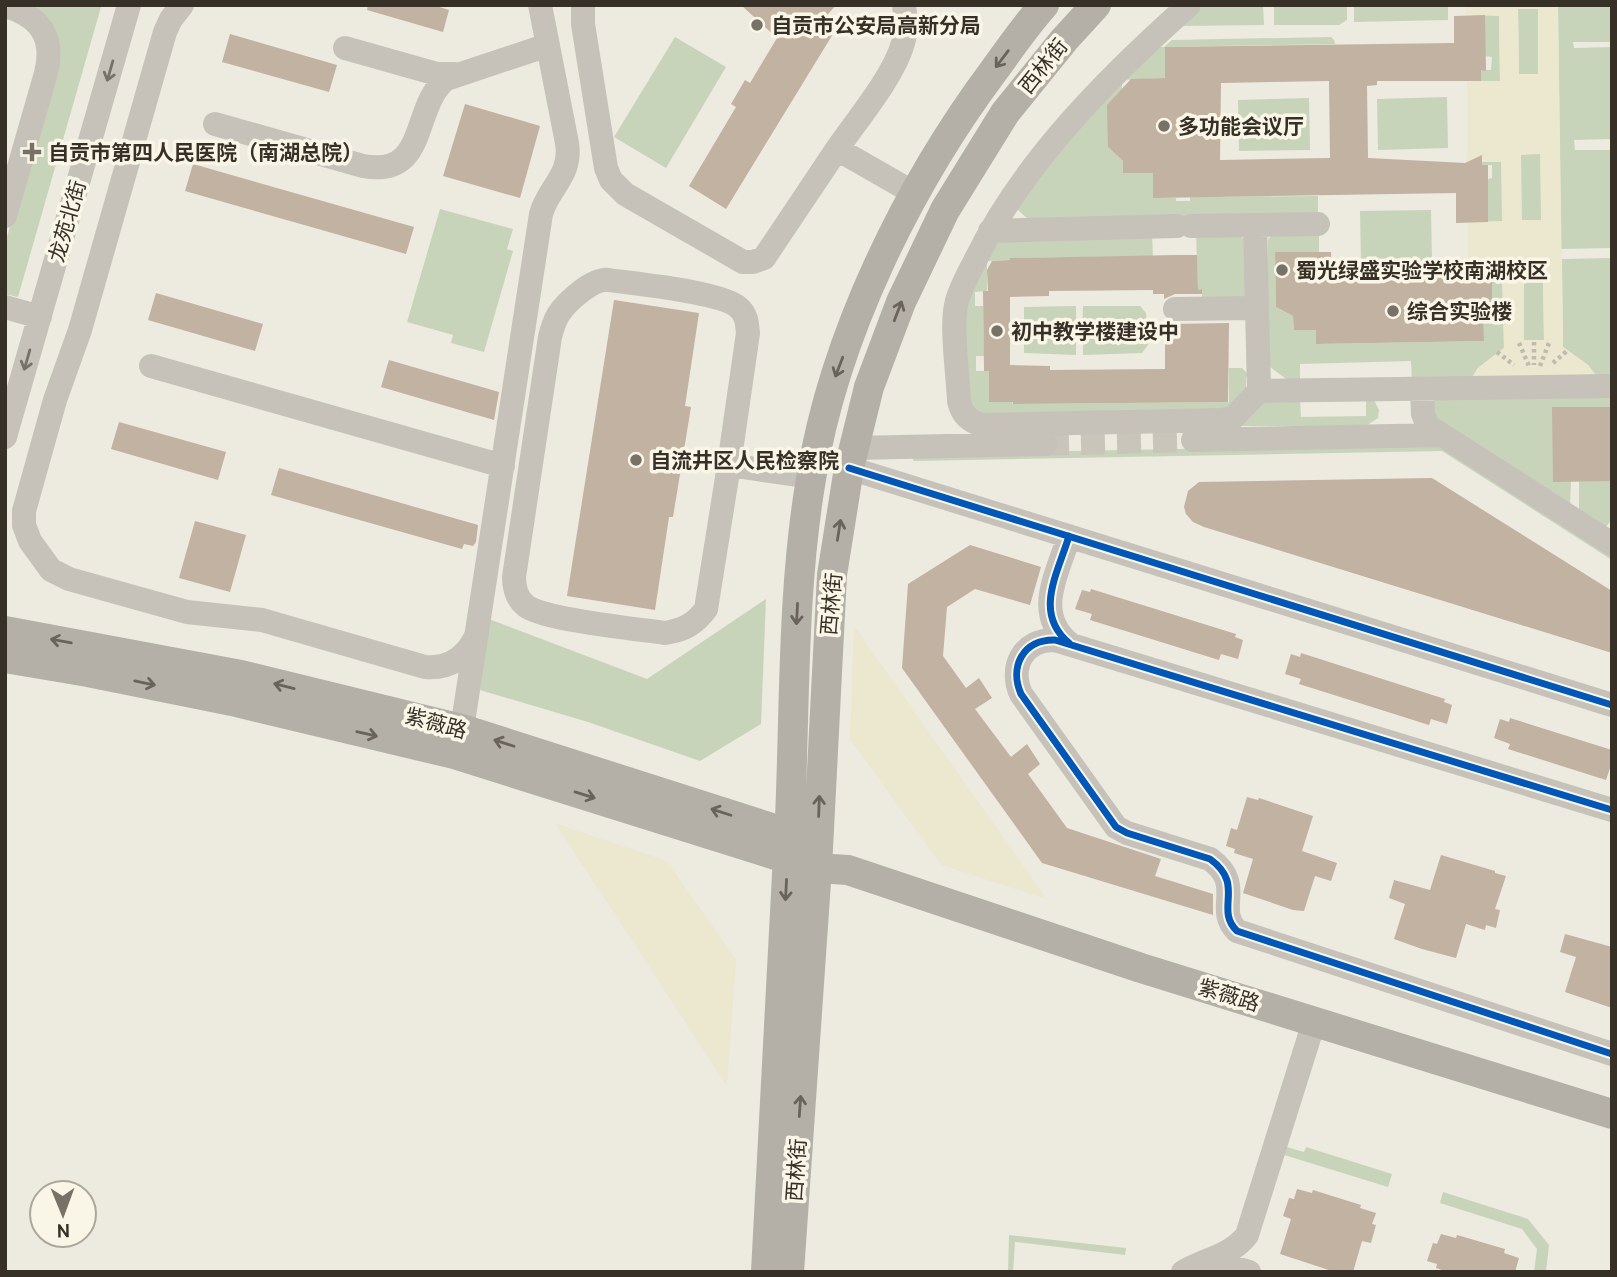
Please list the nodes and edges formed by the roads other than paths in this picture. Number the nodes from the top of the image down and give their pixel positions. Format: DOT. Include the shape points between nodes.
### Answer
graph roads {
  1 [pos="129,5"];
  2 [pos="182,5"];
  3 [pos="540,5"];
  4 [pos="583,5"];
  5 [pos="904,5"];
  6 [pos="1096,5"];
  7 [pos="1189,5"];
  8 [pos="5,6"];
  9 [pos="1035,8"];
  10 [pos="548,45"];
  11 [pos="345,48"];
  12 [pos="396,62"];
  13 [pos="456,74"];
  14 [pos="425,110"];
  15 [pos="215,124"];
  16 [pos="837,149"];
  17 [pos="914,192"];
  18 [pos="5,216"];
  19 [pos="1318,224"];
  20 [pos="1255,225"];
  21 [pos="990,231"];
  22 [pos="5,307"];
  23 [pos="1257,308"];
  24 [pos="1175,309"];
  25 [pos="40,317"];
  26 [pos="151,366"];
  27 [pos="1612,386"];
  28 [pos="1423,389"];
  29 [pos="1259,391"];
  30 [pos="1423,414"];
  31 [pos="1441,435"];
  32 [pos="1405,436"];
  33 [pos="5,437"];
  34 [pos="1193,440"];
  35 [pos="1045,444"];
  36 [pos="851,458"];
  37 [pos="729,465"];
  38 [pos="503,466"];
  39 [pos="811,477"];
  40 [pos="1069,536"];
  41 [pos="1612,544"];
  42 [pos="1049,605"];
  43 [pos="5,631"];
  44 [pos="477,634"];
  45 [pos="1069,643"];
  46 [pos="1030,646"];
  47 [pos="5,658"];
  48 [pos="1612,705"];
  49 [pos="462,729"];
  50 [pos="1612,810"];
  51 [pos="788,845"];
  52 [pos="818,856"];
  53 [pos="1314,1022"];
  54 [pos="1612,1054"];
  55 [pos="1612,1114"];
  56 [pos="1247,1235"];
  57 [pos="1193,1267"];
  58 [pos="1243,1270"];
  59 [pos="766,1272"];
  60 [pos="789,1272"];
  1 -- 25 [label="street, 龙苑北街, one-way"];
  2 -- 44 [label="street" via="165,32 78,339 55,400 24,511 26,534 51,570 69,579 187,612 262,620 425,667 445,667 456,661"];
  3 -- 10 [label="street"];
  4 -- 16 [label="street" via="611,180 625,194 743,262 764,258"];
  5 -- 16 [label="street" via="903,44 892,68"];
  36 -- 6 [label="main road, 西林街, one-way" via="869,387 901,302 945,210 1005,113"];
  7 -- 21 [label="street" via="1098,92"];
  8 -- 18 [label="street" via="22,11 39,24 50,55"];
  9 -- 17 [label="main road, 西林街, one-way"];
  10 -- 13 [label="street"];
  10 -- 38 [label="street" via="568,160 541,214"];
  11 -- 12 [label="street"];
  12 -- 13 [label="street" via="438,74"];
  12 -- 14 [label="street" via="418,81"];
  13 -- 14 [label="street" via="436,86"];
  14 -- 15 [label="street" via="411,150 397,162 380,167"];
  16 -- 17 [label="street"];
  17 -- 39 [label="main road, 西林街, one-way" via="833,381"];
  19 -- 21 [label="street"];
  20 -- 23 [label="street"];
  21 -- 29 [label="street" via="955,307 960,407 975,423 1223,420 1238,413"];
  22 -- 25 [label="street"];
  23 -- 24 [label="street"];
  23 -- 29 [label="street" via="1264,354"];
  25 -- 33 [label="street, 龙苑北街, one-way"];
  26 -- 38 [label="street"];
  27 -- 28 [label="street"];
  28 -- 29 [label="street"];
  28 -- 30 [label="street"];
  30 -- 31 [label="street" via="1428,426"];
  30 -- 32 [label="street" via="1417,430"];
  31 -- 32 [label="street"];
  31 -- 41 [label="street"];
  32 -- 34 [label="street"];
  35 -- 36 [label="street"];
  36 -- 40 [label="street"];
  52 -- 36 [label="main road, 西林街, one-way" via="832,575"];
  37 -- 37 [label="street" via="706,609 697,621 665,633 545,614 523,604 514,577 550,337 561,310 592,284 603,279 721,298 739,308 748,333"];
  37 -- 39 [label="street"];
  38 -- 44 [label="street"];
  39 -- 51 [label="main road, 西林街, one-way" via="799,575"];
  40 -- 42 [label="street"];
  40 -- 48 [label="street"];
  42 -- 45 [label="street" via="1055,628"];
  42 -- 46 [label="street"];
  49 -- 43 [label="main road, 紫薇路, one-way" via="241,675"];
  44 -- 49 [label="street"];
  45 -- 46 [label="street" via="1048,639"];
  45 -- 50 [label="street"];
  46 -- 54 [label="street" via="1017,666 1021,694 1111,820 1127,833 1220,866 1230,889 1228,919 1237,931"];
  47 -- 51 [label="main road, 紫薇路, one-way" via="219,699 454,754"];
  51 -- 49 [label="main road, 紫薇路, one-way"];
  51 -- 52 [label="main road, 紫薇路"];
  51 -- 59 [label="main road, 西林街, one-way"];
  52 -- 53 [label="main road, 紫薇路" via="848,870"];
  60 -- 52 [label="main road, 西林街, one-way"];
  53 -- 55 [label="main road, 紫薇路"];
  53 -- 56 [label="street"];
  56 -- 57 [label="street" via="1231,1251"];
  56 -- 58 [label="street"];
  57 -- 58 [label="street" via="1213,1262"];
}
